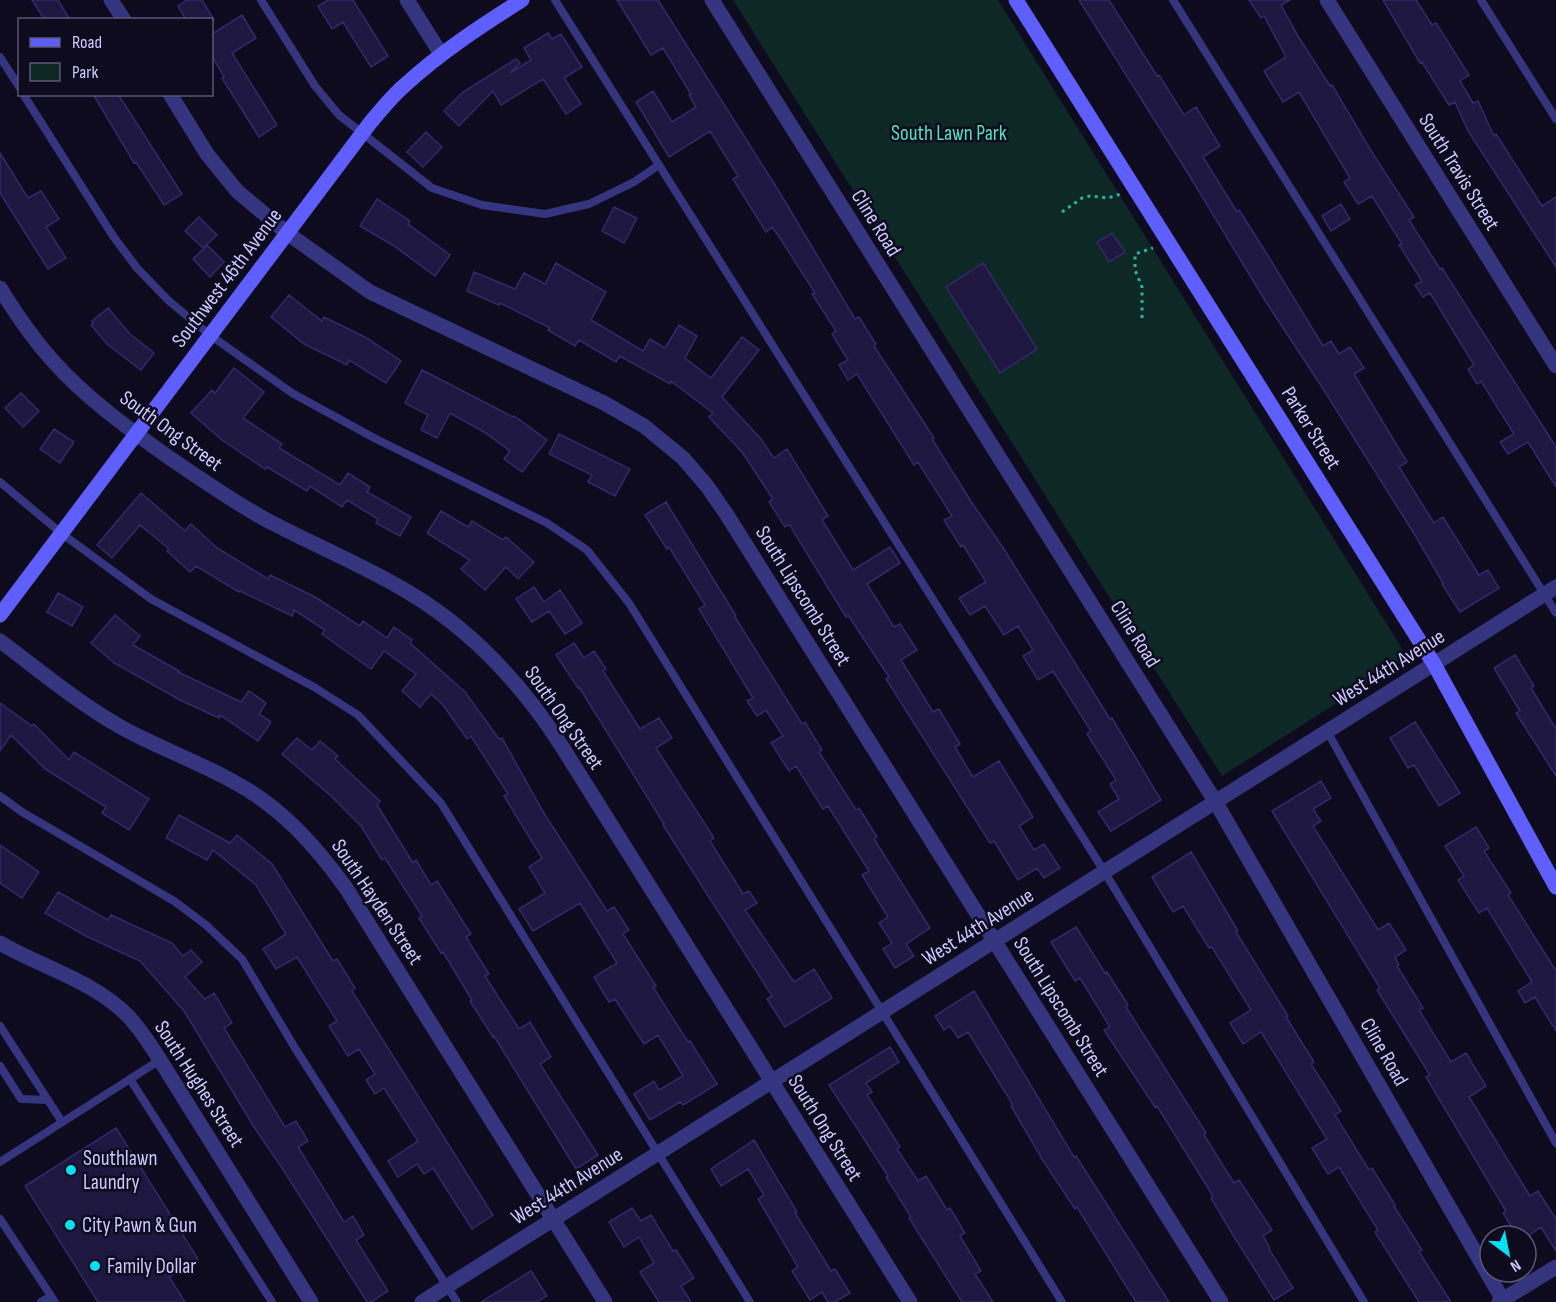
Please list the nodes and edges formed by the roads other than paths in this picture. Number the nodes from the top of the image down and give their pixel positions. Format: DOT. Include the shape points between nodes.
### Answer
graph roads {
  1 [pos="111,0"];
  2 [pos="261,0"];
  3 [pos="407,0"];
  4 [pos="522,0"];
  5 [pos="555,0"];
  6 [pos="712,0"];
  7 [pos="1016,0"];
  8 [pos="1173,0"];
  9 [pos="1327,0"];
  10 [pos="1481,0"];
  11 [pos="123,18"];
  12 [pos="441,54"];
  13 [pos="0,57"];
  14 [pos="18,85"];
  15 [pos="24,96"];
  16 [pos="171,96"];
  17 [pos="1556,119"];
  18 [pos="362,133"];
  19 [pos="659,165"];
  20 [pos="287,233"];
  21 [pos="0,288"];
  22 [pos="210,335"];
  23 [pos="1556,366"];
  24 [pos="135,434"];
  25 [pos="0,482"];
  26 [pos="61,533"];
  27 [pos="1551,591"];
  28 [pos="1556,613"];
  29 [pos="0,615"];
  30 [pos="0,641"];
  31 [pos="1434,664"];
  32 [pos="1327,731"];
  33 [pos="0,796"];
  34 [pos="1215,801"];
  35 [pos="1104,871"];
  36 [pos="1556,887"];
  37 [pos="996,942"];
  38 [pos="0,943"];
  39 [pos="881,1012"];
  40 [pos="0,1026"];
  41 [pos="160,1060"];
  42 [pos="0,1066"];
  43 [pos="130,1079"];
  44 [pos="772,1083"];
  45 [pos="48,1100"];
  46 [pos="62,1122"];
  47 [pos="1556,1143"];
  48 [pos="658,1154"];
  49 [pos="0,1162"];
  50 [pos="0,1219"];
  51 [pos="554,1220"];
  52 [pos="1556,1267"];
  53 [pos="447,1286"];
  54 [pos="53,1299"];
  55 [pos="1501,1301"];
  56 [pos="41,1302"];
  57 [pos="272,1302"];
  58 [pos="311,1302"];
  59 [pos="422,1302"];
  60 [pos="457,1302"];
  61 [pos="605,1302"];
  62 [pos="750,1302"];
  63 [pos="910,1302"];
  64 [pos="1062,1302"];
  65 [pos="1221,1302"];
  66 [pos="1364,1302"];
  1 -- 11 [label="street"];
  2 -- 18 [label="lane" via="315,86 339,115"];
  3 -- 12 [label="street"];
  4 -- 12 [label="main road, Southwest 46th Avenue"];
  5 -- 19 [label="lane"];
  6 -- 34 [label="street, Cline Road"];
  7 -- 31 [label="main road, Parker Street"];
  8 -- 27 [label="lane"];
  9 -- 23 [label="street, South Travis Street"];
  10 -- 17 [label="lane"];
  12 -- 18 [label="main road, Southwest 46th Avenue" via="403,86"];
  13 -- 14 [label="lane"];
  15 -- 22 [label="lane" via="113,236 169,301"];
  16 -- 20 [label="street, South Lipscomb Street" via="207,154 237,191"];
  18 -- 19 [label="lane" via="432,188 482,205 545,214 589,204 634,183"];
  18 -- 20 [label="main road, Southwest 46th Avenue"];
  19 -- 35 [label="lane"];
  20 -- 22 [label="main road, Southwest 46th Avenue"];
  20 -- 37 [label="street, South Lipscomb Street" via="370,292 604,403 644,426 683,458 727,515"];
  21 -- 24 [label="street, South Ong Street" via="53,362"];
  22 -- 24 [label="main road, Southwest 46th Avenue"];
  22 -- 39 [label="lane" via="292,393 547,523 587,550 629,603"];
  24 -- 26 [label="main road, Southwest 46th Avenue"];
  24 -- 44 [label="street, South Ong Street" via="263,518 409,593 486,651 540,714"];
  25 -- 26 [label="lane"];
  26 -- 29 [label="main road, Southwest 46th Avenue"];
  26 -- 48 [label="lane" via="152,599 358,715 401,759 441,803"];
  27 -- 28 [label="lane"];
  27 -- 31 [label="street, West 44th Avenue"];
  30 -- 51 [label="street, South Hayden Street" via="90,709 233,781 265,801 301,832 346,888"];
  31 -- 32 [label="street, West 44th Avenue"];
  31 -- 36 [label="main road, Parker Street"];
  32 -- 34 [label="street, West 44th Avenue"];
  32 -- 47 [label="lane"];
  33 -- 53 [label="lane" via="174,901 242,959"];
  34 -- 35 [label="street, West 44th Avenue"];
  34 -- 55 [label="street, Cline Road"];
  35 -- 37 [label="street, West 44th Avenue"];
  35 -- 66 [label="lane"];
  37 -- 39 [label="street, West 44th Avenue"];
  37 -- 65 [label="street, South Lipscomb Street"];
  38 -- 41 [label="street, South Hughes Street" via="107,999 126,1014"];
  39 -- 44 [label="street, West 44th Avenue"];
  39 -- 64 [label="lane"];
  40 -- 45 [label="lane"];
  41 -- 43 [label="lane"];
  41 -- 58 [label="street, South Hughes Street"];
  42 -- 45 [label="lane" via="21,1099"];
  43 -- 46 [label="lane"];
  43 -- 57 [label="lane"];
  44 -- 48 [label="street, West 44th Avenue"];
  44 -- 63 [label="street, South Ong Street"];
  45 -- 46 [label="lane"];
  46 -- 49 [label="lane"];
  48 -- 51 [label="street, West 44th Avenue"];
  48 -- 62 [label="lane"];
  50 -- 54 [label="lane"];
  51 -- 53 [label="street, West 44th Avenue"];
  51 -- 61 [label="street, South Hayden Street"];
  52 -- 55 [label="street"];
  53 -- 59 [label="street, West 44th Avenue"];
  53 -- 60 [label="lane"];
  54 -- 56 [label="lane"];
}
